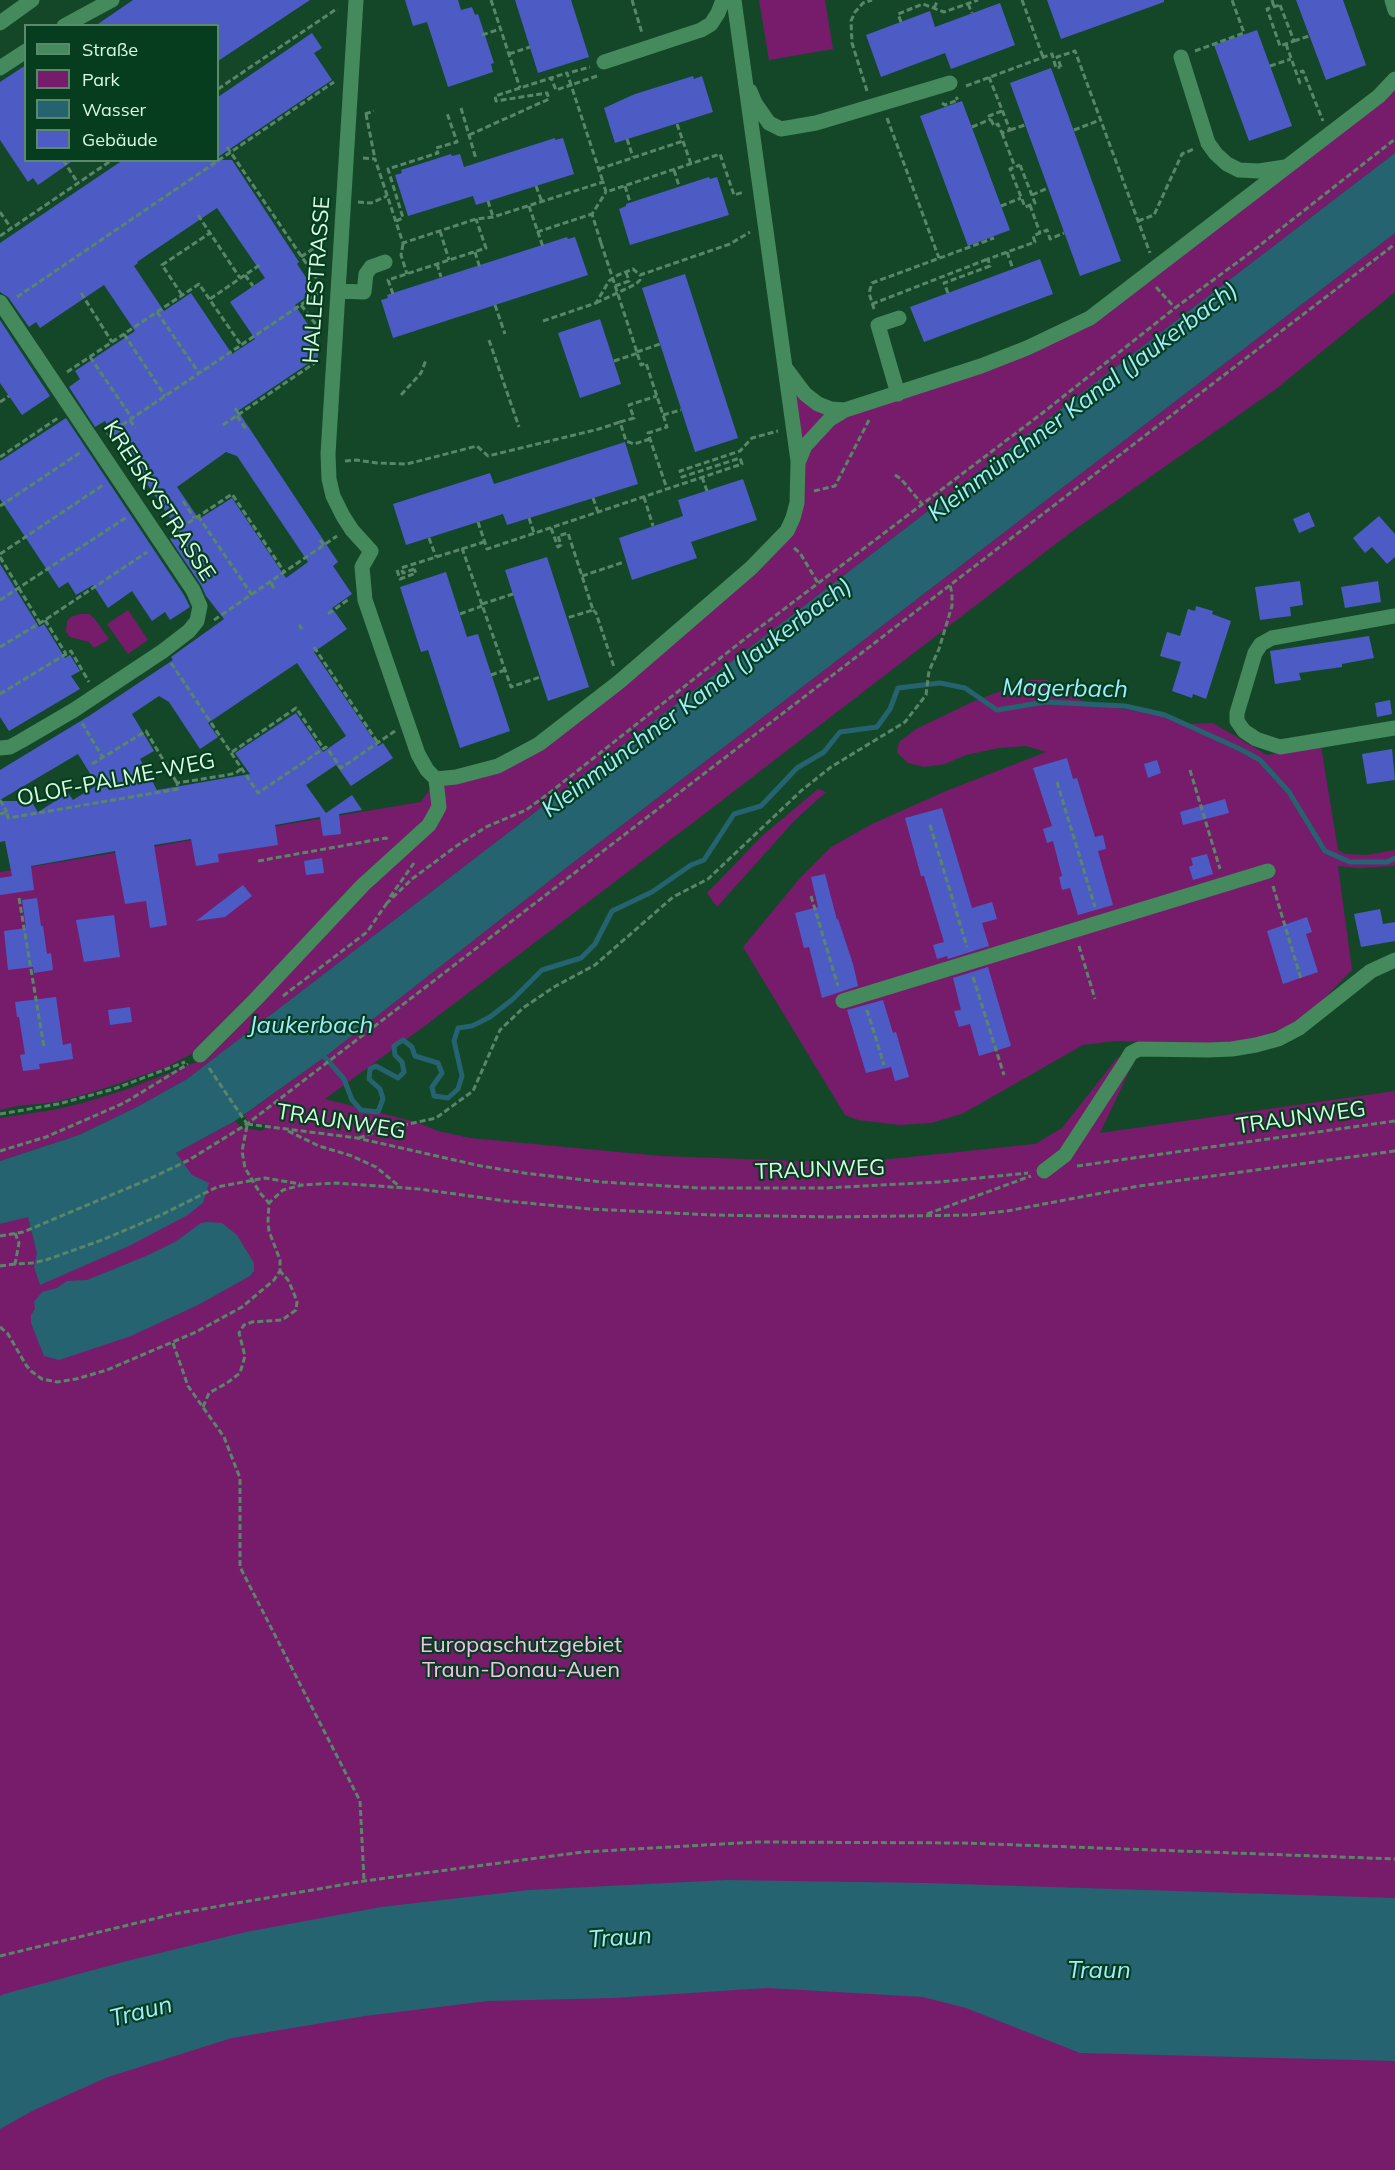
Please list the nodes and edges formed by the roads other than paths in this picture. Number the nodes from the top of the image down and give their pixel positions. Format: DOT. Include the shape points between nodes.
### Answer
graph roads {
  1 [pos="32,0"];
  2 [pos="112,0"];
  3 [pos="723,0"];
  4 [pos="734,0"];
  5 [pos="1392,0"];
  6 [pos="350,5"];
  7 [pos="1395,10"];
  8 [pos="0,23"];
  9 [pos="68,24"];
  10 [pos="24,52"];
  11 [pos="1181,57"];
  12 [pos="0,68"];
  13 [pos="603,69"];
  14 [pos="745,77"];
  15 [pos="1395,79"];
  16 [pos="956,85"];
  17 [pos="1288,166"];
  18 [pos="384,262"];
  19 [pos="330,291"];
  20 [pos="1,305"];
  21 [pos="899,318"];
  22 [pos="785,367"];
  23 [pos="898,393"];
  24 [pos="846,410"];
  25 [pos="798,462"];
  26 [pos="1395,616"];
  27 [pos="1395,728"];
  28 [pos="0,748"];
  29 [pos="436,779"];
  30 [pos="1268,871"];
  31 [pos="1395,960"];
  32 [pos="843,1001"];
  33 [pos="200,1054"];
  34 [pos="1044,1171"];
  1 -- 8 [label="street"];
  2 -- 9 [label="street"];
  3 -- 13 [label="street" via="714,19 702,30 647,48"];
  4 -- 14 [label="street"];
  5 -- 7 [label="street"];
  6 -- 19 [label="street, HALLESTRASSE"];
  10 -- 12 [label="street"];
  11 -- 17 [label="street" via="1208,143 1227,164 1239,170 1259,171"];
  14 -- 16 [label="street" via="755,103 770,123 781,129"];
  14 -- 22 [label="street"];
  15 -- 17 [label="street" via="1379,96"];
  17 -- 23 [label="street" via="1090,318 981,366"];
  18 -- 19 [label="street" via="371,267 366,274 364,292"];
  19 -- 29 [label="street, HALLESTRASSE" via="329,479 343,516 371,551 362,567 371,620 418,754"];
  20 -- 28 [label="street, KREISKYSTRASSE" via="200,606 197,621 189,631 163,651 74,710 10,747"];
  21 -- 23 [label="street" via="878,325"];
  22 -- 24 [label="street" via="818,404"];
  22 -- 25 [label="street"];
  23 -- 24 [label="street"];
  24 -- 25 [label="street" via="817,431"];
  25 -- 29 [label="street" via="793,518 781,537 751,568 576,717 514,759 475,773"];
  26 -- 27 [label="street" via="1272,638 1261,644 1237,713 1244,731 1280,747"];
  29 -- 33 [label="street" via="439,798 436,816 429,825 363,885"];
  30 -- 32 [label="street"];
  31 -- 34 [label="street" via="1371,971 1299,1028 1278,1039 1232,1049 1139,1049 1131,1053 1065,1155"];
}
